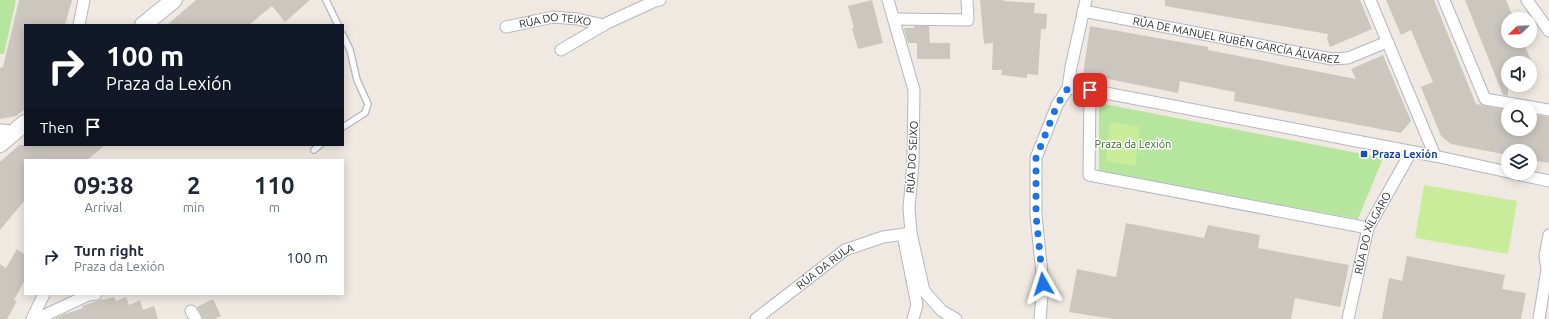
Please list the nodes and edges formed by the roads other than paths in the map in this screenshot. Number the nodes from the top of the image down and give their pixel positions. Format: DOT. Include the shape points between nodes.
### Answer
graph roads {
  1 [pos="84,0"];
  2 [pos="174,0"];
  3 [pos="326,0"];
  4 [pos="660,0"];
  5 [pos="888,0"];
  6 [pos="966,0"];
  7 [pos="1370,0"];
  8 [pos="1444,0"];
  9 [pos="1527,0"];
  10 [pos="1084,6"];
  11 [pos="894,19"];
  12 [pos="80,24"];
  13 [pos="145,24"];
  14 [pos="338,24"];
  15 [pos="604,25"];
  16 [pos="506,28"];
  17 [pos="1549,31"];
  18 [pos="344,37"];
  19 [pos="1387,42"];
  20 [pos="560,50"];
  21 [pos="1068,88"];
  22 [pos="1090,90"];
  23 [pos="1549,110"];
  24 [pos="344,126"];
  25 [pos="20,127"];
  26 [pos="0,130"];
  27 [pos="0,144"];
  28 [pos="319,146"];
  29 [pos="314,150"];
  30 [pos="1411,152"];
  31 [pos="1435,156"];
  32 [pos="1501,170"];
  33 [pos="1537,178"];
  34 [pos="1549,181"];
  35 [pos="1368,228"];
  36 [pos="907,234"];
  37 [pos="1549,235"];
  38 [pos="44,295"];
  39 [pos="88,295"];
  40 [pos="32,319"];
  41 [pos="37,319"];
  42 [pos="756,319"];
  43 [pos="913,319"];
  44 [pos="956,319"];
  45 [pos="1040,319"];
  46 [pos="1348,319"];
  47 [pos="1539,319"];
  1 -- 12 [label="street"];
  2 -- 13 [label="street"];
  3 -- 14 [label="lane"];
  4 -- 15 [label="street, RÚA DO TEIXO"];
  5 -- 11 [label="street, RÚA DO SEIXO"];
  6 -- 11 [label="street" via="968,20"];
  7 -- 19 [label="street"];
  8 -- 23 [label="street" via="1485,99"];
  9 -- 17 [label="street"];
  10 -- 19 [label="street, RÚA DE MANUEL RUBÉN GARCÍA ÁLVAREZ" via="1332,59 1348,58"];
  10 -- 21 [label="street"];
  11 -- 36 [label="street, RÚA DO SEIXO" via="914,90 913,163"];
  15 -- 16 [label="street, RÚA DO TEIXO" via="553,17"];
  15 -- 20 [label="street, RÚA DO TEIXO"];
  18 -- 24 [label="lane" via="350,50 357,80 368,104 366,112"];
  19 -- 31 [label="street"];
  21 -- 22 [label="street"];
  21 -- 45 [label="street" via="1057,105 1036,158 1036,215 1043,284"];
  22 -- 30 [label="street"];
  22 -- 35 [label="street" via="1089,175"];
  25 -- 26 [label="street"];
  25 -- 27 [label="street"];
  28 -- 29 [label="lane"];
  30 -- 31 [label="street"];
  30 -- 35 [label="street, RÚA DO XÍLGARO"];
  31 -- 32 [label="street"];
  33 -- 34 [label="street"];
  35 -- 46 [label="street, RÚA DO XÍLGARO"];
  36 -- 42 [label="street, RÚA DA RULA" via="882,237 845,250"];
  36 -- 43 [label="street, RÚA DO SEIXO" via="917,305"];
  36 -- 44 [label="street, RÚA DO SEIXO" via="924,291 942,311"];
  37 -- 47 [label="street" via="1545,256 1547,269"];
  38 -- 40 [label="street"];
  39 -- 41 [label="street"];
}
